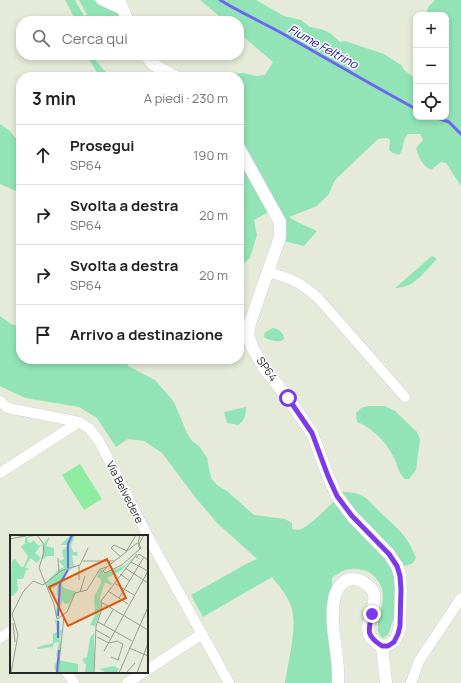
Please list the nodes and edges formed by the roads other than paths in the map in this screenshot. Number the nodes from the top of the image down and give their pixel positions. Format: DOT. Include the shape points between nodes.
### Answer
graph roads {
  1 [pos="101,0"];
  2 [pos="123,10"];
  3 [pos="149,60"];
  4 [pos="167,72"];
  5 [pos="244,157"];
  6 [pos="268,272"];
  7 [pos="405,396"];
  8 [pos="0,401"];
  9 [pos="78,422"];
  10 [pos="0,473"];
  11 [pos="145,535"];
  12 [pos="149,543"];
  13 [pos="461,598"];
  14 [pos="10,632"];
  15 [pos="202,634"];
  16 [pos="0,638"];
  17 [pos="382,646"];
  18 [pos="148,669"];
  19 [pos="68,673"];
  20 [pos="142,673"];
  21 [pos="74,683"];
  22 [pos="127,683"];
  23 [pos="229,683"];
  24 [pos="338,683"];
  25 [pos="386,683"];
  26 [pos="411,683"];
  1 -- 2 [label="street"];
  3 -- 4 [label="street"];
  5 -- 6 [label="street, SP64" via="280,222 280,237"];
  6 -- 7 [label="street" via="291,279 320,299"];
  6 -- 17 [label="street, SP64" via="250,323 248,335 252,347 264,368 312,433 337,496 397,566 401,589 400,626 394,642"];
  8 -- 9 [label="street, Via Belvedere" via="8,408"];
  9 -- 10 [label="street"];
  9 -- 11 [label="street, Via Belvedere" via="90,429 100,444"];
  12 -- 15 [label="street, Via Belvedere"];
  13 -- 26 [label="street" via="419,661"];
  14 -- 16 [label="street"];
  15 -- 18 [label="street"];
  15 -- 23 [label="street, Via Belvedere"];
  17 -- 24 [label="street" via="372,639 368,630 375,603 374,595 370,587 361,580 351,579 341,586 334,598"];
  17 -- 25 [label="street"];
  19 -- 21 [label="street"];
  20 -- 22 [label="street"];
}
